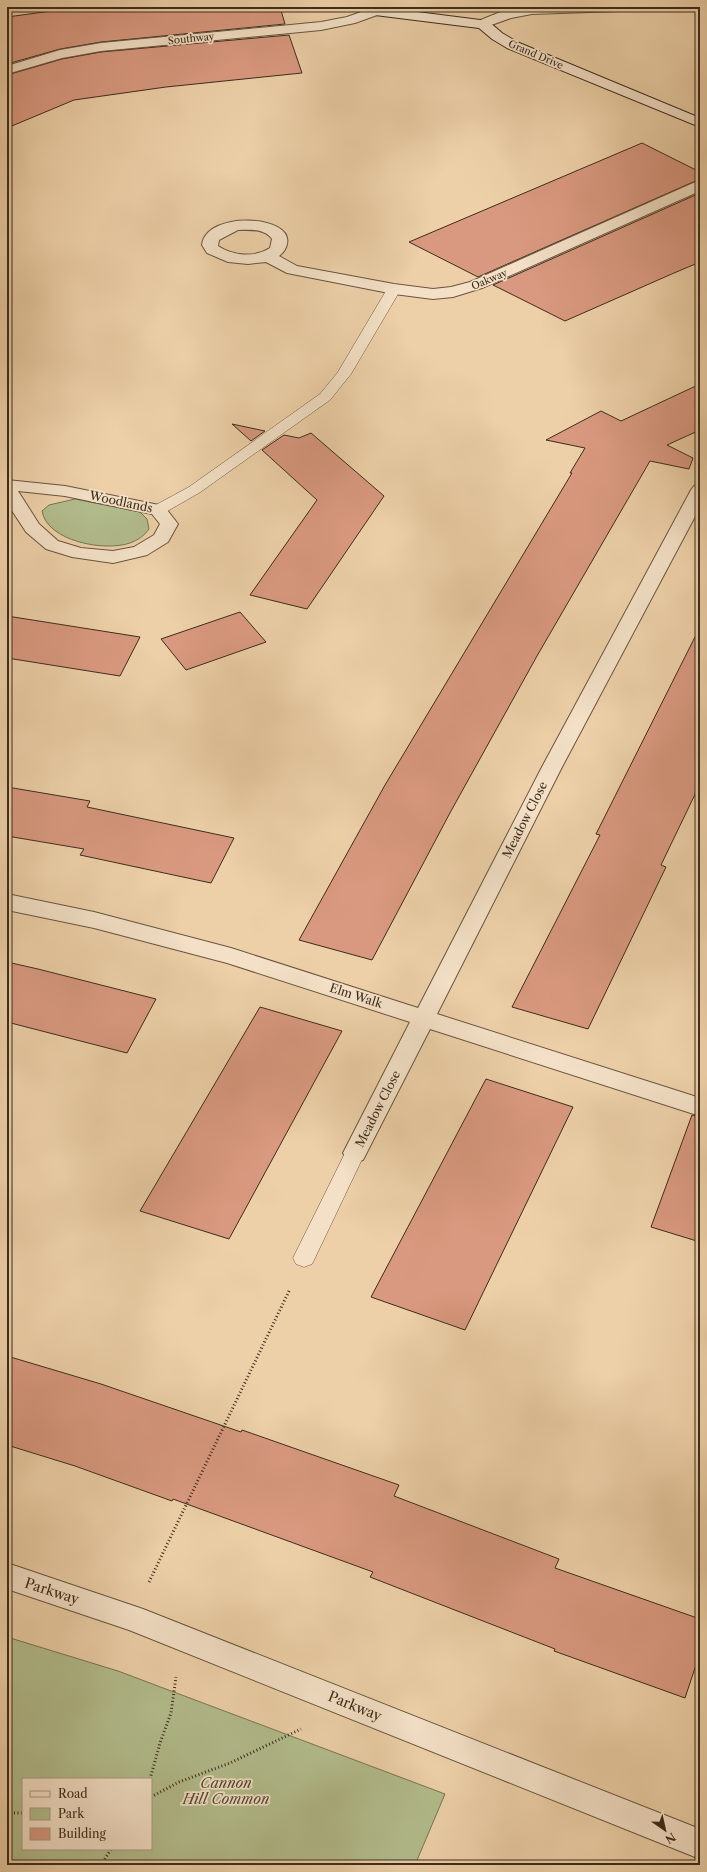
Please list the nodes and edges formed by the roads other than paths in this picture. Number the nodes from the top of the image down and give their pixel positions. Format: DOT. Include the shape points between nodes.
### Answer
graph roads {
  1 [pos="618,7"];
  2 [pos="372,9"];
  3 [pos="483,24"];
  4 [pos="7,70"];
  5 [pos="700,123"];
  6 [pos="700,185"];
  7 [pos="267,256"];
  8 [pos="394,288"];
  9 [pos="7,485"];
  10 [pos="7,490"];
  11 [pos="700,490"];
  12 [pos="158,510"];
  13 [pos="7,902"];
  14 [pos="425,1018"];
  15 [pos="700,1107"];
  16 [pos="355,1153"];
  17 [pos="304,1258"];
  18 [pos="7,1576"];
  19 [pos="700,1844"];
  1 -- 3 [label="street" via="532,10 508,14"];
  2 -- 3 [label="street"];
  2 -- 4 [label="street, Southway" via="350,20 320,26 102,47 60,54"];
  3 -- 5 [label="street, Grand Drive" via="512,45"];
  6 -- 8 [label="street, Oakway" via="476,285 453,292 433,294"];
  7 -- 8 [label="street, Oakway" via="293,270"];
  8 -- 12 [label="lane" via="344,374 326,397 194,490"];
  9 -- 12 [label="street, Woodlands" via="65,491"];
  10 -- 12 [label="street, Woodlands" via="32,528 52,545 79,554 113,557 140,551 162,538 169,524"];
  11 -- 14 [label="street, Meadow Close" via="552,767"];
  13 -- 14 [label="street, Elm Walk" via="94,920 231,956"];
  14 -- 15 [label="street, Elm Walk"];
  14 -- 16 [label="street, Meadow Close"];
  16 -- 17 [label="lane"];
  18 -- 19 [label="street, Parkway" via="133,1618"];
}
